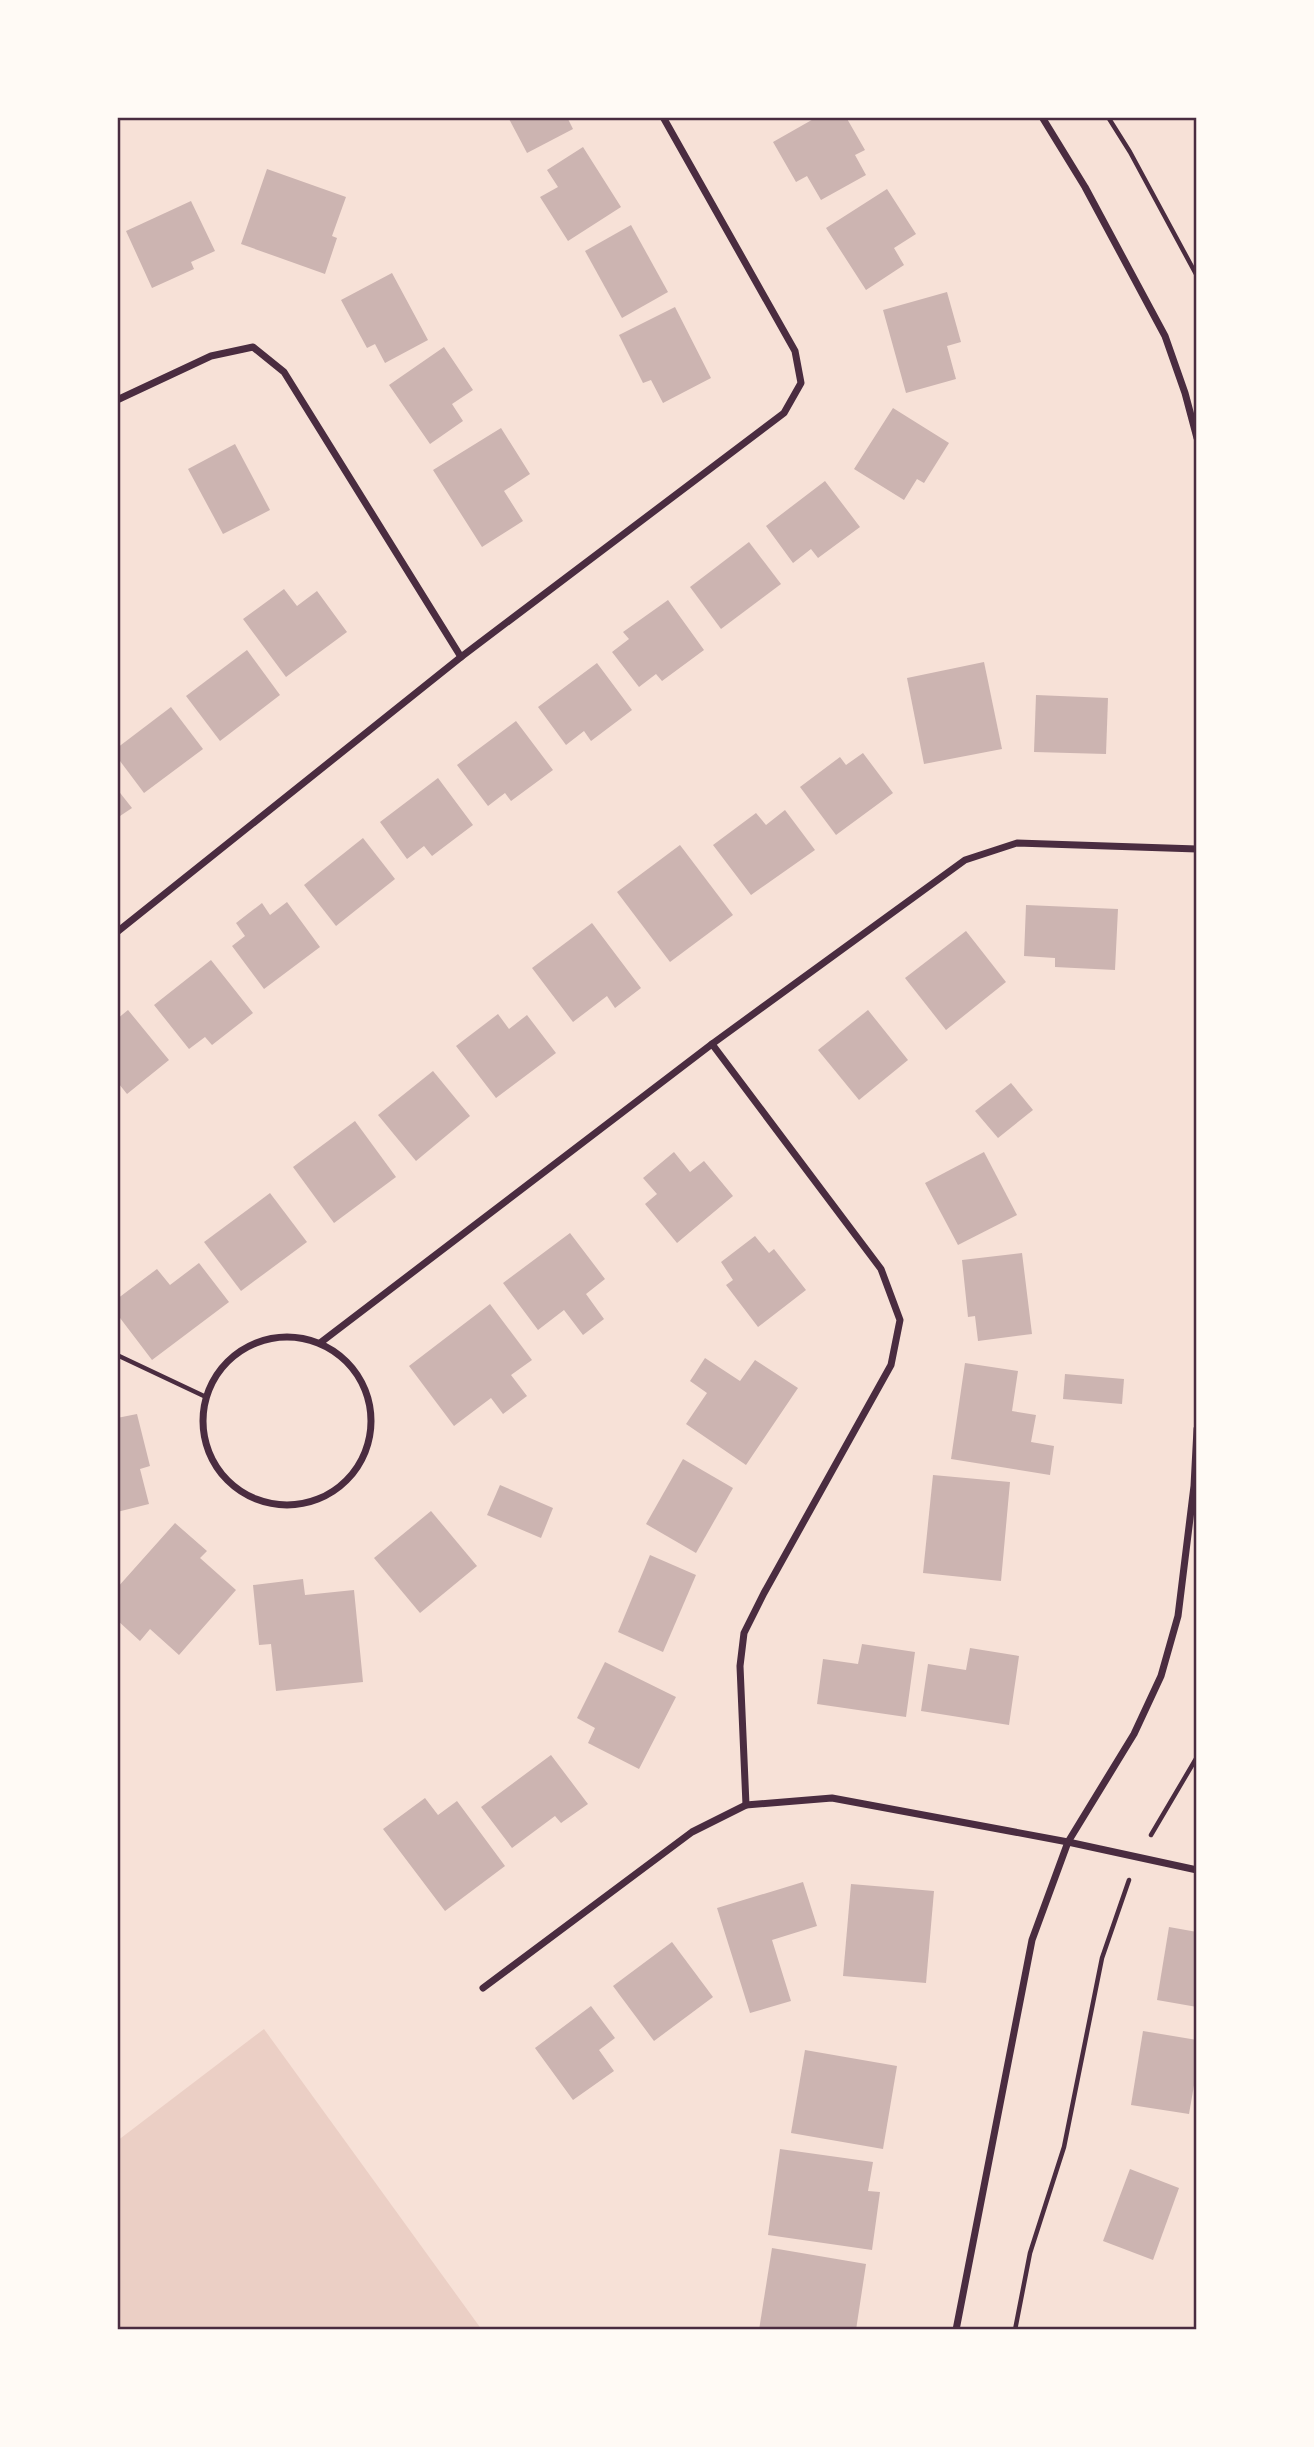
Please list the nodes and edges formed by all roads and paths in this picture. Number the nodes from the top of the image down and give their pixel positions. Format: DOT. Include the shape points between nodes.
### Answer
graph roads {
  1 [pos="663,117"];
  2 [pos="1042,117"];
  3 [pos="1108,117"];
  4 [pos="1197,276"];
  5 [pos="117,400"];
  6 [pos="1197,438"];
  7 [pos="461,657"];
  8 [pos="1197,849"];
  9 [pos="117,932"];
  10 [pos="712,1044"];
  11 [pos="320,1343"];
  12 [pos="117,1355"];
  13 [pos="206,1396"];
  14 [pos="1197,1429"];
  15 [pos="1197,1757"];
  16 [pos="747,1805"];
  17 [pos="1068,1842"];
  18 [pos="1138,1857"];
  19 [pos="1197,1870"];
  20 [pos="483,1988"];
  21 [pos="956,2330"];
  22 [pos="1015,2330"];
  1 -- 7 [label="street" via="795,351 801,383 784,413"];
  2 -- 6 [label="street" via="1165,336"];
  3 -- 4 [label="path"];
  5 -- 7 [label="street" via="211,356 253,347 284,372"];
  7 -- 9 [label="street"];
  8 -- 10 [label="street" via="1017,844 965,860"];
  10 -- 11 [label="street"];
  10 -- 16 [label="street" via="881,1269 900,1320 891,1365 744,1633 740,1667"];
  11 -- 13 [label="street" via="292,1336 264,1339 239,1351 219,1371"];
  11 -- 13 [label="street" via="343,1357 361,1378 371,1418 364,1458 348,1480 326,1496 300,1504 272,1504 247,1495 224,1477 209,1453 203,1425"];
  12 -- 13 [label="path"];
  14 -- 17 [label="street" via="1178,1616 1161,1676 1134,1734"];
  15 -- 18 [label="path"];
  16 -- 17 [label="street" via="832,1798"];
  16 -- 20 [label="street" via="692,1832"];
  17 -- 18 [label="street"];
  17 -- 21 [label="street" via="1031,1940"];
  18 -- 19 [label="street"];
  18 -- 22 [label="path" via="1102,1958 1064,2147 1030,2253"];
}
